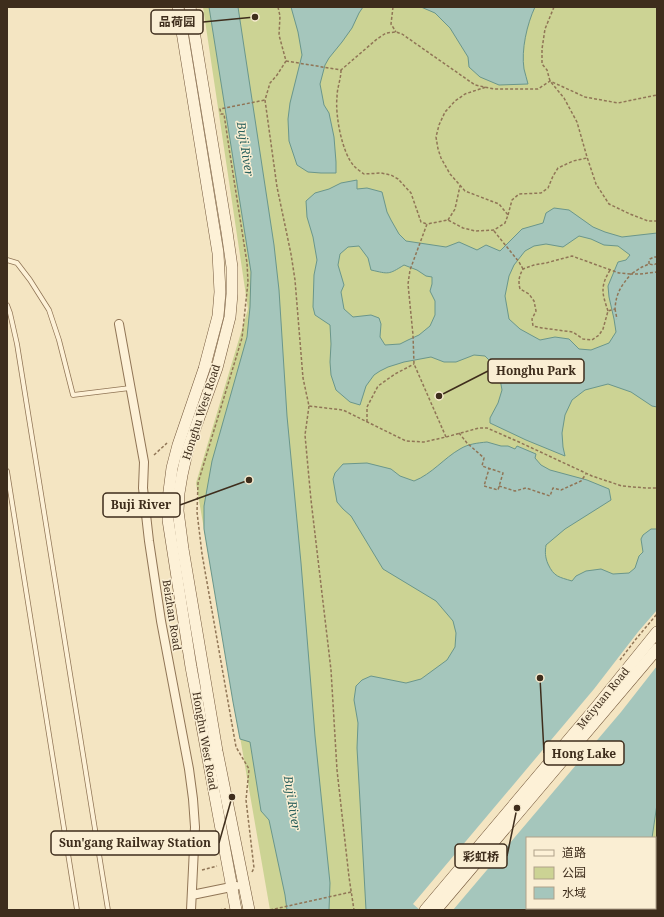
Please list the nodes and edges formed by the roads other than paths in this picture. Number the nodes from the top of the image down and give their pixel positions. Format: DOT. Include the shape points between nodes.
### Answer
graph roads {
  1 [pos="178,7"];
  2 [pos="190,7"];
  3 [pos="7,260"];
  4 [pos="7,305"];
  5 [pos="119,324"];
  6 [pos="130,388"];
  7 [pos="7,471"];
  8 [pos="657,632"];
  9 [pos="657,649"];
  10 [pos="247,880"];
  11 [pos="232,887"];
  12 [pos="192,895"];
  13 [pos="231,909"];
  14 [pos="77,910"];
  15 [pos="108,910"];
  16 [pos="191,910"];
  17 [pos="249,910"];
  18 [pos="425,910"];
  19 [pos="436,910"];
  1 -- 11 [label="main road, Honghu West Road" via="218,253 220,292 212,342 172,468 168,520 191,667"];
  2 -- 10 [label="main road, Honghu West Road" via="227,232 232,267 232,294 230,317 216,368 185,458 178,511 217,751"];
  3 -- 6 [label="lane" via="17,263 50,310 73,394"];
  4 -- 15 [label="lane" via="17,344"];
  5 -- 6 [label="street, Beizhan Road"];
  6 -- 12 [label="street, Beizhan Road" via="144,462 143,488 161,621 193,799 195,827"];
  7 -- 14 [label="lane"];
  8 -- 18 [label="main road, Meiyuan Road"];
  9 -- 19 [label="main road, Meiyuan Road"];
  10 -- 11 [label="street"];
  10 -- 17 [label="main road, Honghu West Road"];
  11 -- 12 [label="street"];
  11 -- 13 [label="main road, Honghu West Road"];
  12 -- 16 [label="street, Beizhan Road"];
}
